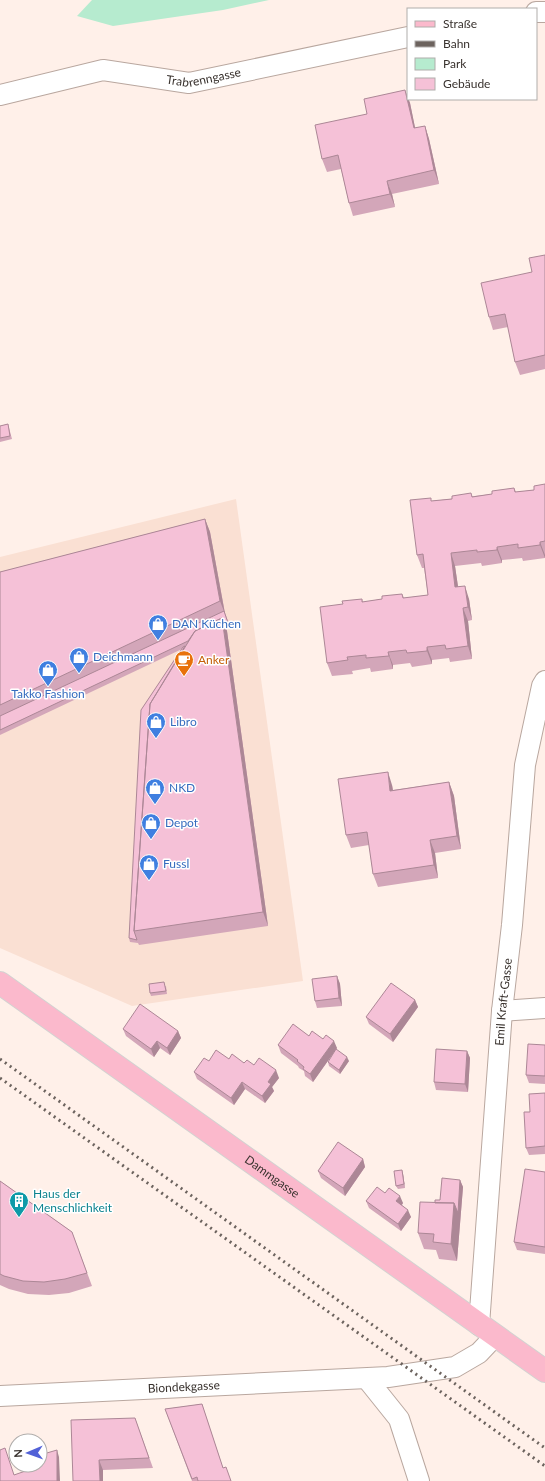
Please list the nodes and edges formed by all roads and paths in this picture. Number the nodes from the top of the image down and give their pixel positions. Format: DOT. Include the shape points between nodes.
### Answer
graph roads {
  1 [pos="407,37"];
  2 [pos="0,95"];
  3 [pos="545,681"];
  4 [pos="0,983"];
  5 [pos="545,1008"];
  6 [pos="502,1011"];
  7 [pos="487,1330"];
  8 [pos="536,1357"];
  9 [pos="545,1371"];
  10 [pos="367,1379"];
  11 [pos="0,1396"];
  12 [pos="419,1481"];
  1 -- 2 [label="street, Trabrenngasse" via="189,83 103,70"];
  3 -- 6 [label="street, Emil Kraft-Gasse" via="525,765"];
  4 -- 7 [label="main road, Dammgasse"];
  5 -- 6 [label="street"];
  6 -- 7 [label="street, Emil Kraft-Gasse"];
  7 -- 8 [label="main road, Dammgasse"];
  7 -- 10 [label="street, Biondekgasse" via="479,1353 455,1367"];
  8 -- 9 [label="main road, Dammgasse"];
  10 -- 11 [label="street, Biondekgasse"];
  10 -- 12 [label="street" via="399,1419"];
}
